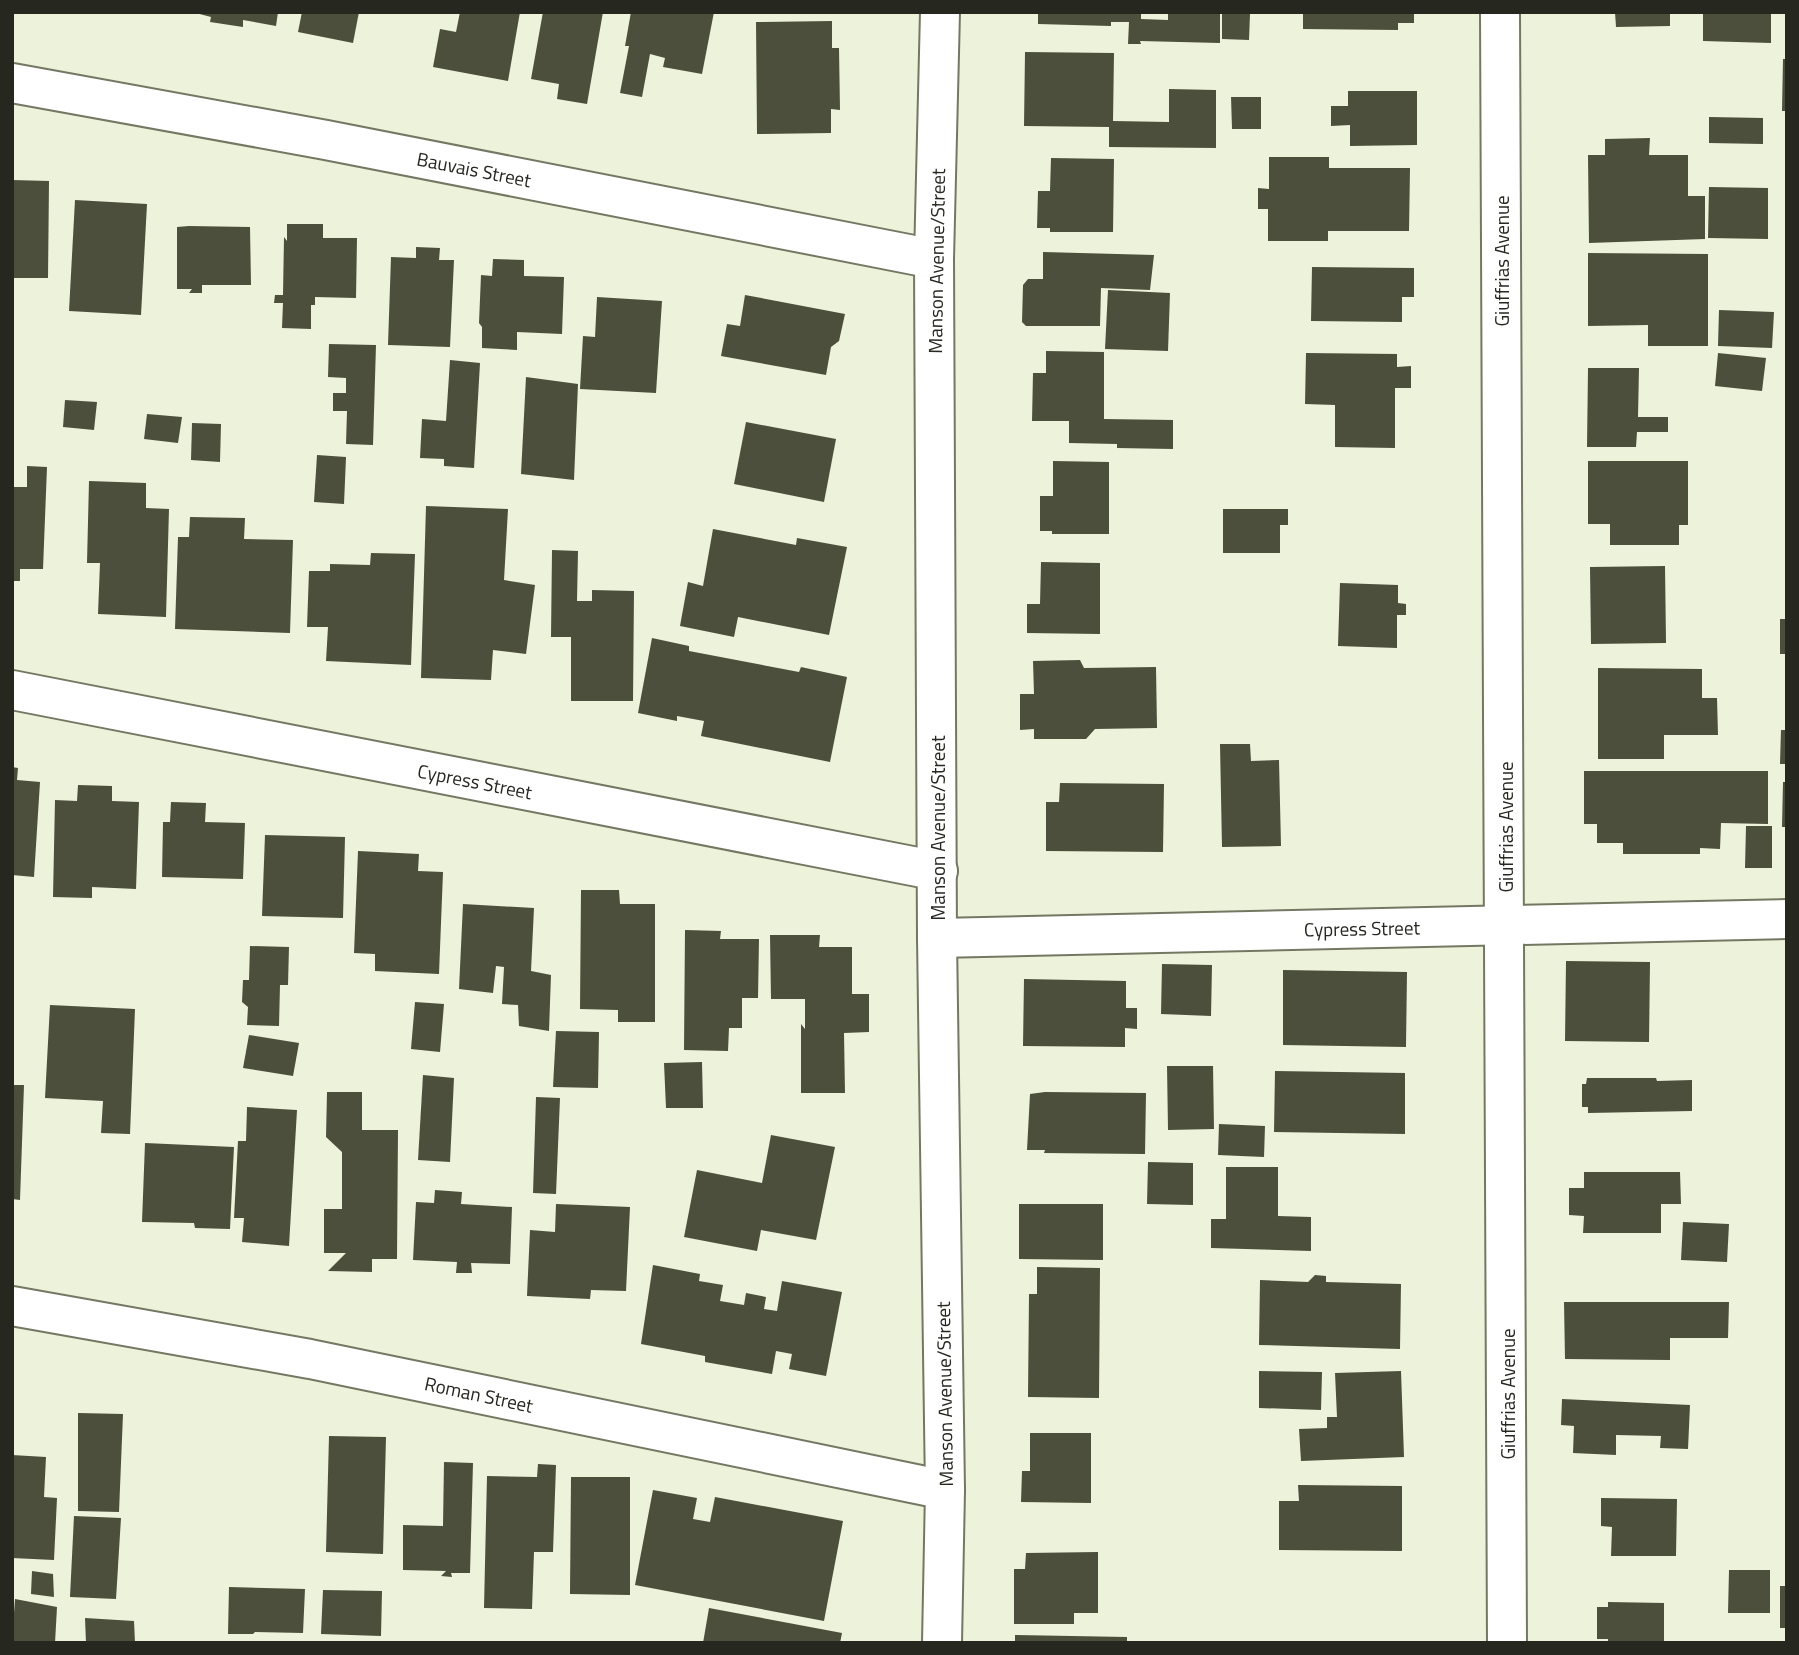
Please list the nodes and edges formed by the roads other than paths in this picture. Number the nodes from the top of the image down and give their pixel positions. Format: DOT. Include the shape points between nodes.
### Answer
graph roads {
  1 [pos="940,12"];
  2 [pos="1500,12"];
  3 [pos="12,82"];
  4 [pos="934,259"];
  5 [pos="12,690"];
  6 [pos="938,871"];
  7 [pos="1787,919"];
  8 [pos="1505,925"];
  9 [pos="937,937"];
  10 [pos="12,1306"];
  11 [pos="945,1490"];
  12 [pos="942,1643"];
  13 [pos="1507,1643"];
  1 -- 4 [label="street, Manson Avenue/Street"];
  2 -- 8 [label="street, Giuffrias Avenue"];
  3 -- 4 [label="street, Bauvais Street"];
  4 -- 6 [label="street, Manson Avenue/Street"];
  5 -- 6 [label="street, Cypress Street"];
  6 -- 9 [label="street, Manson Avenue/Street"];
  7 -- 8 [label="street, Cypress Street"];
  8 -- 9 [label="street, Cypress Street"];
  8 -- 13 [label="street, Giuffrias Avenue"];
  9 -- 11 [label="street, Manson Avenue/Street"];
  10 -- 11 [label="street, Roman Street" via="310,1359"];
  11 -- 12 [label="street, Manson Avenue/Street"];
}
